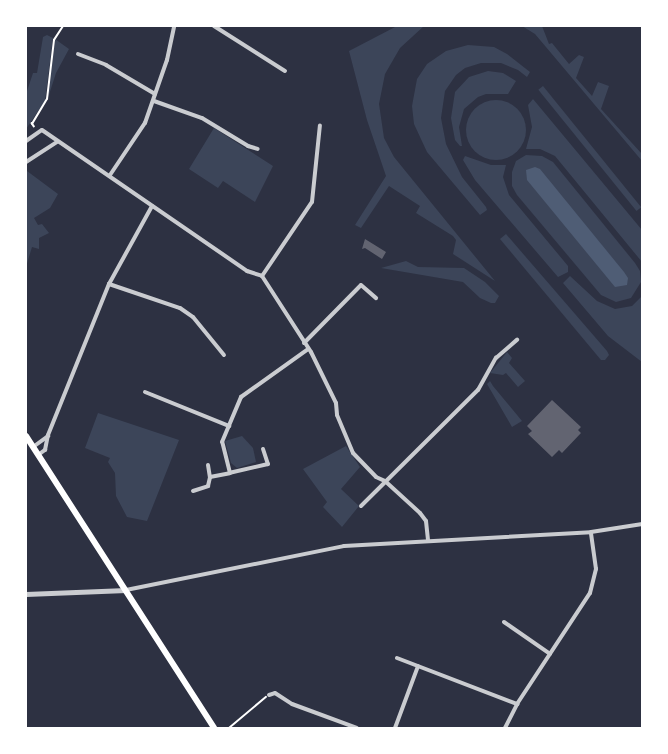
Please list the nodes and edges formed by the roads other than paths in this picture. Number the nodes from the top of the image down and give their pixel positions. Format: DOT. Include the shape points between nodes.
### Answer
graph roads {
  1 [pos="174,26"];
  2 [pos="214,26"];
  3 [pos="78,54"];
  4 [pos="285,71"];
  5 [pos="155,94"];
  6 [pos="154,101"];
  7 [pos="320,125"];
  8 [pos="26,141"];
  9 [pos="58,141"];
  10 [pos="258,149"];
  11 [pos="26,162"];
  12 [pos="110,175"];
  13 [pos="152,206"];
  14 [pos="262,276"];
  15 [pos="109,284"];
  16 [pos="375,298"];
  17 [pos="517,340"];
  18 [pos="304,344"];
  19 [pos="308,349"];
  20 [pos="224,355"];
  21 [pos="145,392"];
  22 [pos="229,426"];
  23 [pos="48,435"];
  24 [pos="26,436"];
  25 [pos="33,447"];
  26 [pos="263,449"];
  27 [pos="38,455"];
  28 [pos="208,465"];
  29 [pos="230,473"];
  30 [pos="210,477"];
  31 [pos="385,481"];
  32 [pos="193,491"];
  33 [pos="361,506"];
  34 [pos="642,525"];
  35 [pos="591,532"];
  36 [pos="428,540"];
  37 [pos="126,590"];
  38 [pos="26,594"];
  39 [pos="504,622"];
  40 [pos="550,654"];
  41 [pos="397,658"];
  42 [pos="418,666"];
  43 [pos="269,695"];
  44 [pos="517,704"];
  45 [pos="214,729"];
  46 [pos="357,729"];
  47 [pos="395,729"];
  48 [pos="505,729"];
  1 -- 5 [label="street"];
  2 -- 4 [label="street"];
  3 -- 5 [label="street" via="106,65"];
  5 -- 6 [label="street"];
  6 -- 10 [label="street" via="202,118"];
  6 -- 12 [label="street" via="145,123"];
  7 -- 14 [label="street" via="312,202"];
  8 -- 9 [label="street" via="42,130"];
  9 -- 11 [label="street"];
  9 -- 12 [label="street"];
  12 -- 13 [label="street"];
  13 -- 14 [label="street" via="248,271"];
  13 -- 15 [label="street"];
  14 -- 18 [label="street"];
  15 -- 20 [label="street" via="193,316"];
  15 -- 23 [label="street"];
  16 -- 18 [label="street" via="361,285"];
  17 -- 31 [label="street" via="496,358 478,390"];
  18 -- 19 [label="street"];
  19 -- 22 [label="street" via="241,397"];
  19 -- 31 [label="street" via="336,403 353,453"];
  21 -- 22 [label="street"];
  22 -- 29 [label="street" via="222,442"];
  23 -- 25 [label="street"];
  23 -- 27 [label="street" via="45,450"];
  24 -- 25 [label="main road"];
  25 -- 27 [label="main road"];
  26 -- 29 [label="street" via="268,464"];
  27 -- 37 [label="main road"];
  28 -- 30 [label="street"];
  29 -- 30 [label="street"];
  30 -- 32 [label="street" via="208,486"];
  31 -- 33 [label="street"];
  31 -- 36 [label="street" via="426,521"];
  34 -- 35 [label="street"];
  35 -- 36 [label="street"];
  35 -- 40 [label="street" via="596,578"];
  36 -- 37 [label="street" via="321,549"];
  37 -- 38 [label="street"];
  37 -- 45 [label="main road"];
  39 -- 40 [label="street"];
  40 -- 44 [label="street"];
  41 -- 42 [label="street"];
  42 -- 44 [label="street"];
  42 -- 47 [label="street"];
  43 -- 46 [label="street" via="275,693 292,704"];
  44 -- 48 [label="street"];
}
